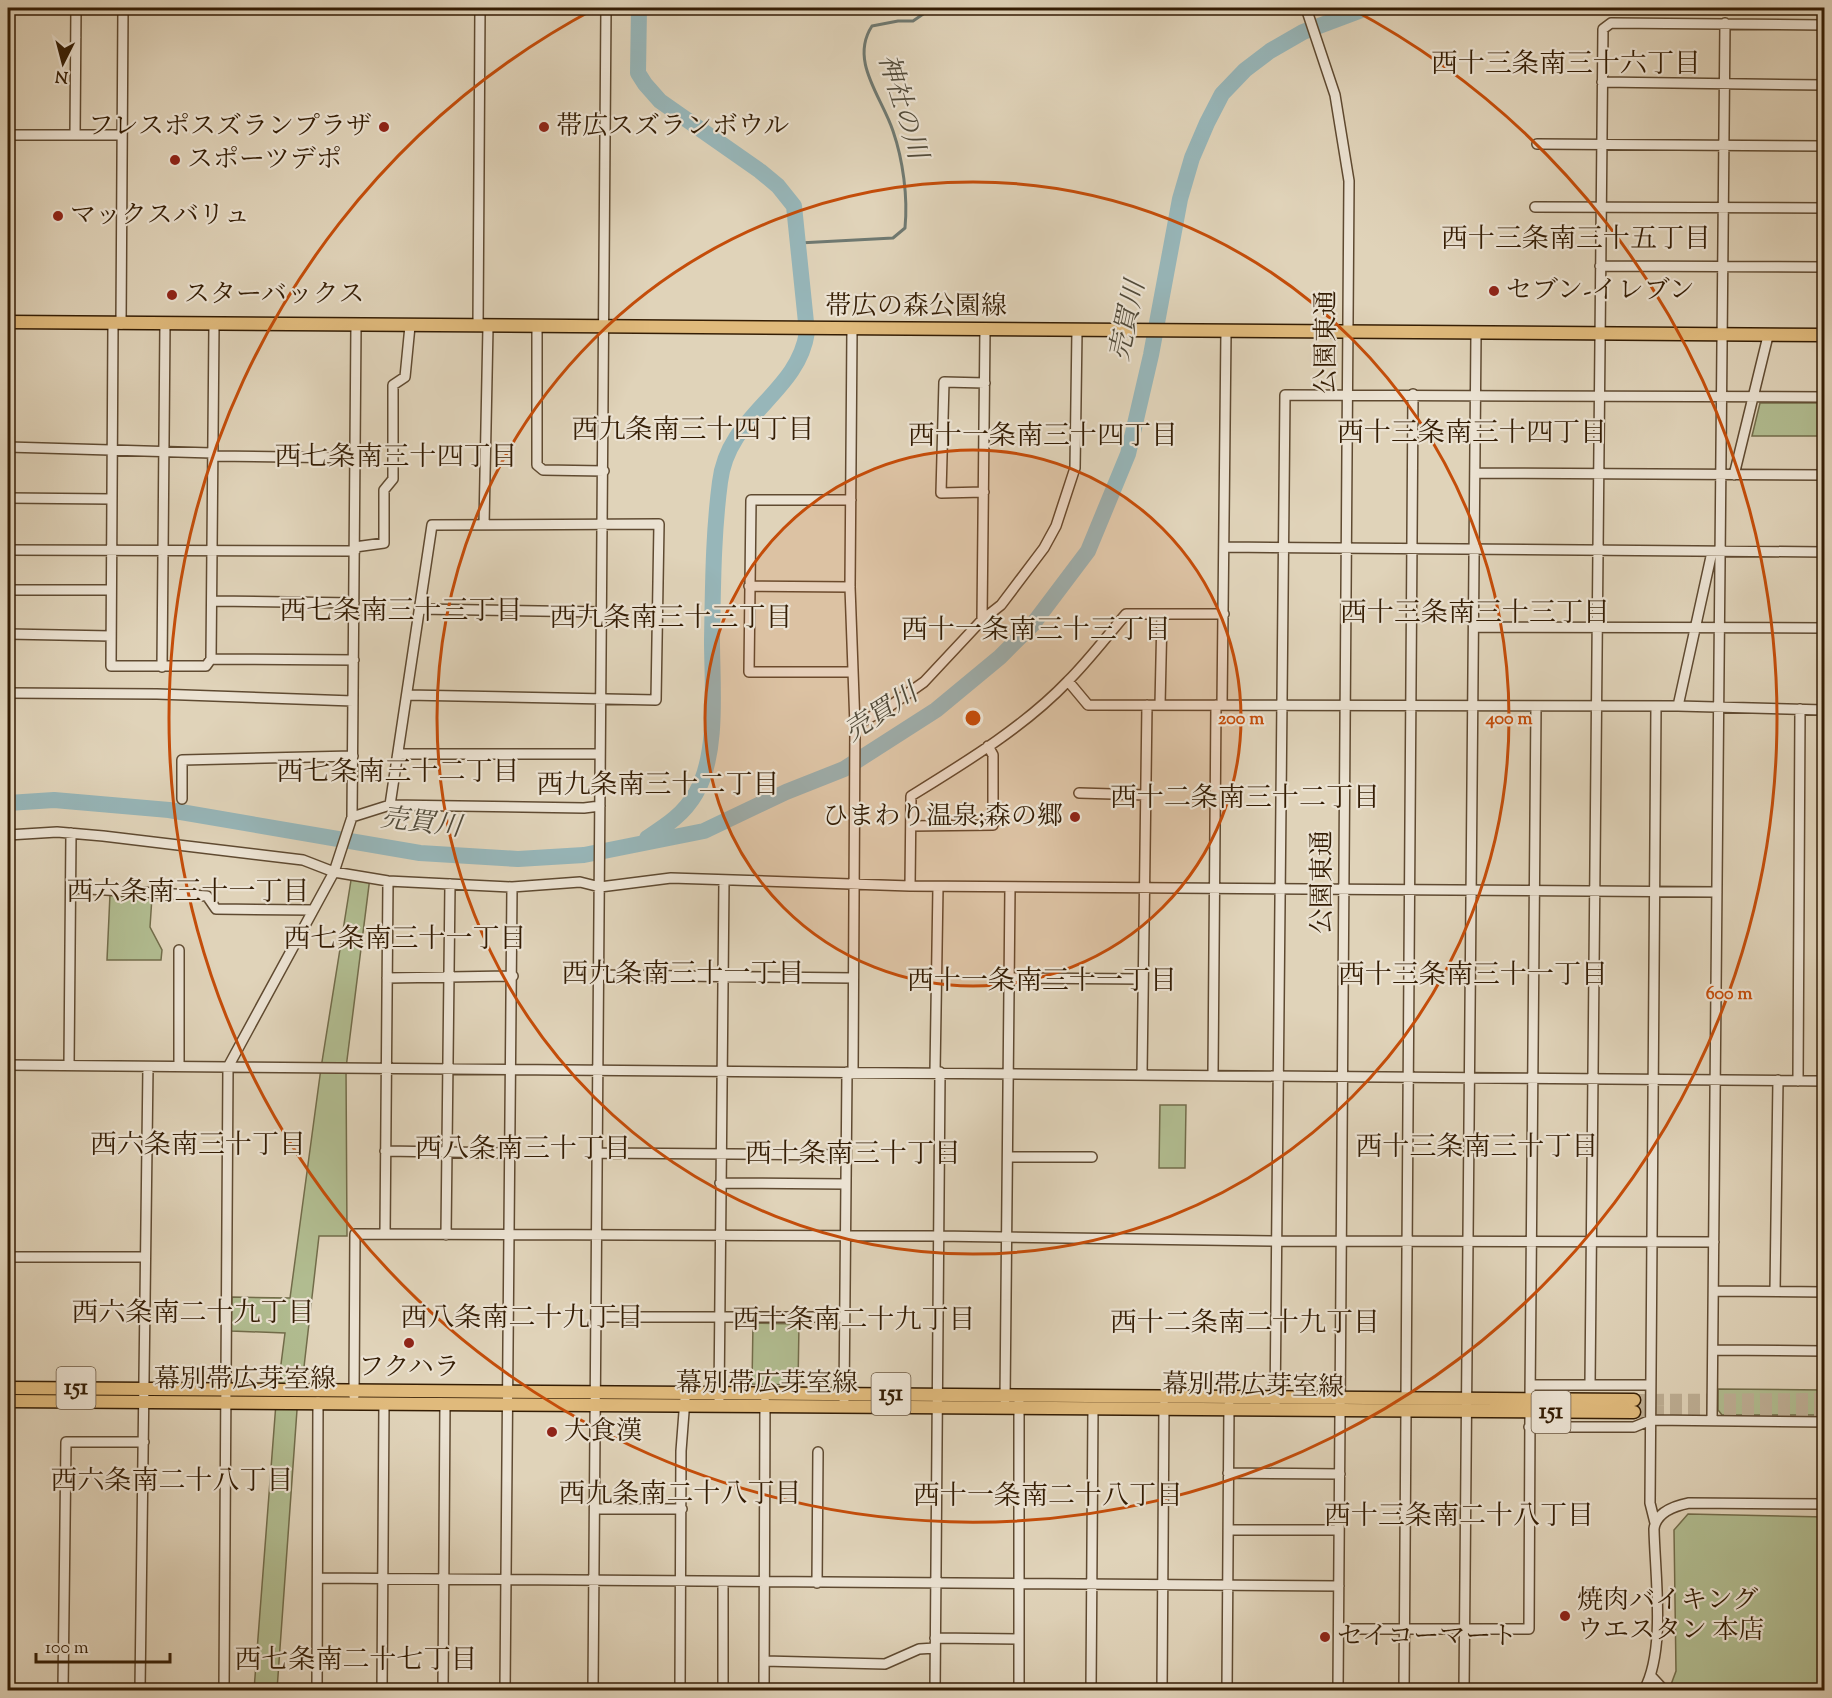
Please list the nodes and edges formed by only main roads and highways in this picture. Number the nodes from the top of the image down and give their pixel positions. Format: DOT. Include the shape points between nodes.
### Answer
graph roads {
  1 [pos="8,322"];
  2 [pos="1824,335"];
  3 [pos="8,1388"];
  4 [pos="353,1396"];
  5 [pos="508,1398"];
  6 [pos="685,1399"];
  7 [pos="764,1400"];
  8 [pos="8,1401"];
  9 [pos="844,1401"];
  10 [pos="1005,1401"];
  11 [pos="1019,1402"];
  12 [pos="1164,1402"];
  13 [pos="1341,1404"];
  1 -- 2 [label="main road, 帯広の森公園線"];
  3 -- 4 [label="main road, 幕別帯広芽室線 / 151" via="225,1389"];
  4 -- 5 [label="main road, 幕別帯広芽室線 / 151"];
  4 -- 5 [label="main road, 幕別帯広芽室線 / 151" via="384,1403 445,1404"];
  4 -- 8 [label="main road, 幕別帯広芽室線 / 151" via="318,1402"];
  5 -- 6 [label="main road, 幕別帯広芽室線 / 151" via="595,1392"];
  5 -- 6 [label="main road, 幕別帯広芽室線 / 151" via="595,1406"];
  6 -- 7 [label="main road, 幕別帯広芽室線 / 151" via="720,1393"];
  6 -- 7 [label="main road, 幕別帯広芽室線 / 151" via="719,1406"];
  7 -- 9 [label="main road, 幕別帯広芽室線 / 151"];
  9 -- 10 [label="main road, 幕別帯広芽室線 / 151" via="937,1407"];
  9 -- 10 [label="main road, 幕別帯広芽室線 / 151" via="937,1394"];
  10 -- 11 [label="main road, 幕別帯広芽室線 / 151"];
  11 -- 12 [label="main road, 幕別帯広芽室線 / 151"];
  11 -- 12 [label="main road, 幕別帯広芽室線 / 151" via="1093,1408"];
  12 -- 13 [label="main road, 幕別帯広芽室線 / 151"];
  13 -- 13 [label="main road, 幕別帯広芽室線 / 151" via="1406,1412 1530,1412 1634,1406 1530,1399 1406,1398"];
}
